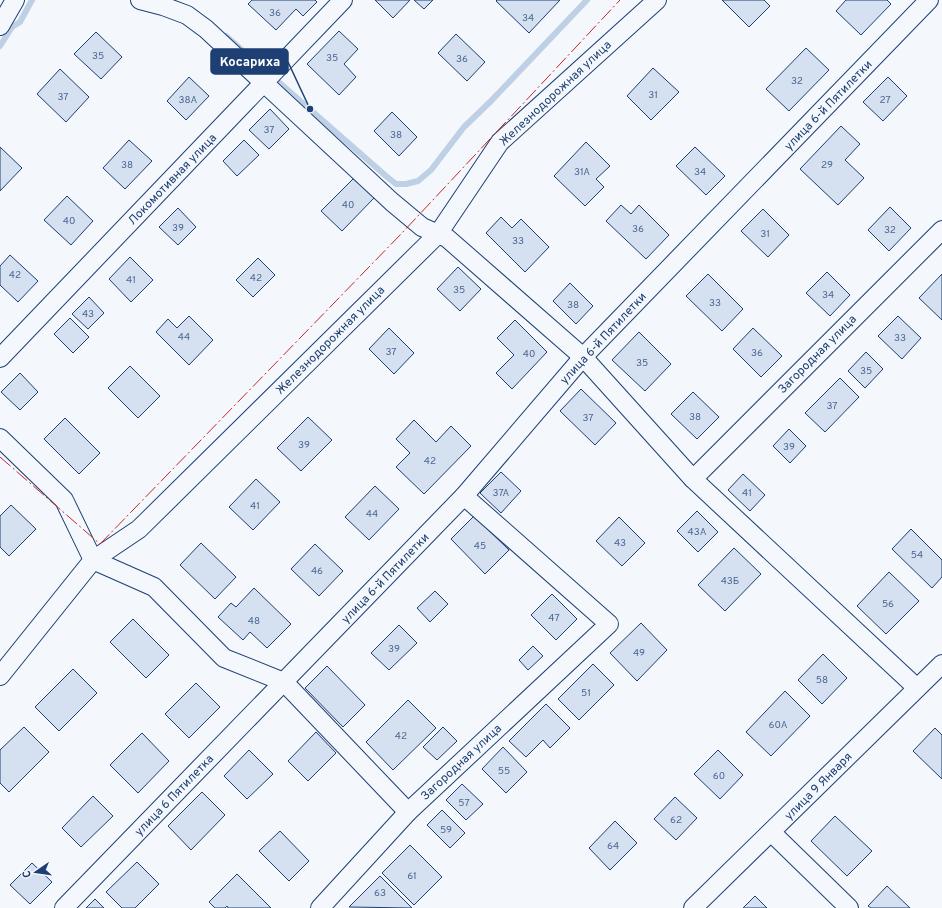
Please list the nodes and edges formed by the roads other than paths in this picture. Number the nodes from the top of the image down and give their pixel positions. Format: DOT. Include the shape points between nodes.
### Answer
graph roads {
  1 [pos="15,0"];
  2 [pos="140,0"];
  3 [pos="343,0"];
  4 [pos="657,0"];
  5 [pos="929,0"];
  6 [pos="0,26"];
  7 [pos="264,84"];
  8 [pos="942,230"];
  9 [pos="438,234"];
  10 [pos="584,357"];
  11 [pos="0,358"];
  12 [pos="0,438"];
  13 [pos="693,479"];
  14 [pos="464,496"];
  15 [pos="93,560"];
  16 [pos="942,664"];
  17 [pos="0,676"];
  18 [pos="284,682"];
  19 [pos="917,688"];
  20 [pos="408,812"];
  21 [pos="771,832"];
  22 [pos="64,908"];
  23 [pos="320,908"];
  24 [pos="693,908"];
  25 [pos="849,908"];
  1 -- 6 [label="street"];
  2 -- 7 [label="street" via="187,15 206,29"];
  3 -- 7 [label="street, Локомотивная улица"];
  4 -- 9 [label="street, Железнодорожная улица" via="500,142"];
  5 -- 10 [label="street, улица 6-й Пятилетки"];
  7 -- 9 [label="street" via="392,202 422,227"];
  7 -- 11 [label="street, Локомотивная улица"];
  8 -- 13 [label="street, Загородная улица"];
  9 -- 10 [label="street" via="447,238"];
  9 -- 15 [label="street, Железнодорожная улица" via="139,529"];
  10 -- 13 [label="street"];
  10 -- 14 [label="street, улица 6-й Пятилетки"];
  12 -- 15 [label="street" via="64,500"];
  13 -- 19 [label="street"];
  14 -- 18 [label="street, улица 6-й Пятилетки"];
  14 -- 20 [label="street, Загородная улица" via="609,624"];
  15 -- 17 [label="street, Железнодорожная улица"];
  15 -- 18 [label="street" via="154,587 224,658"];
  16 -- 19 [label="street, улица 9 Января"];
  18 -- 20 [label="street"];
  18 -- 22 [label="street, улица 6 Пятилетка"];
  19 -- 21 [label="street, улица 9 Января"];
  20 -- 23 [label="street, Загородная улица"];
  21 -- 24 [label="street, улица 9 Января"];
  21 -- 25 [label="street"];
}
